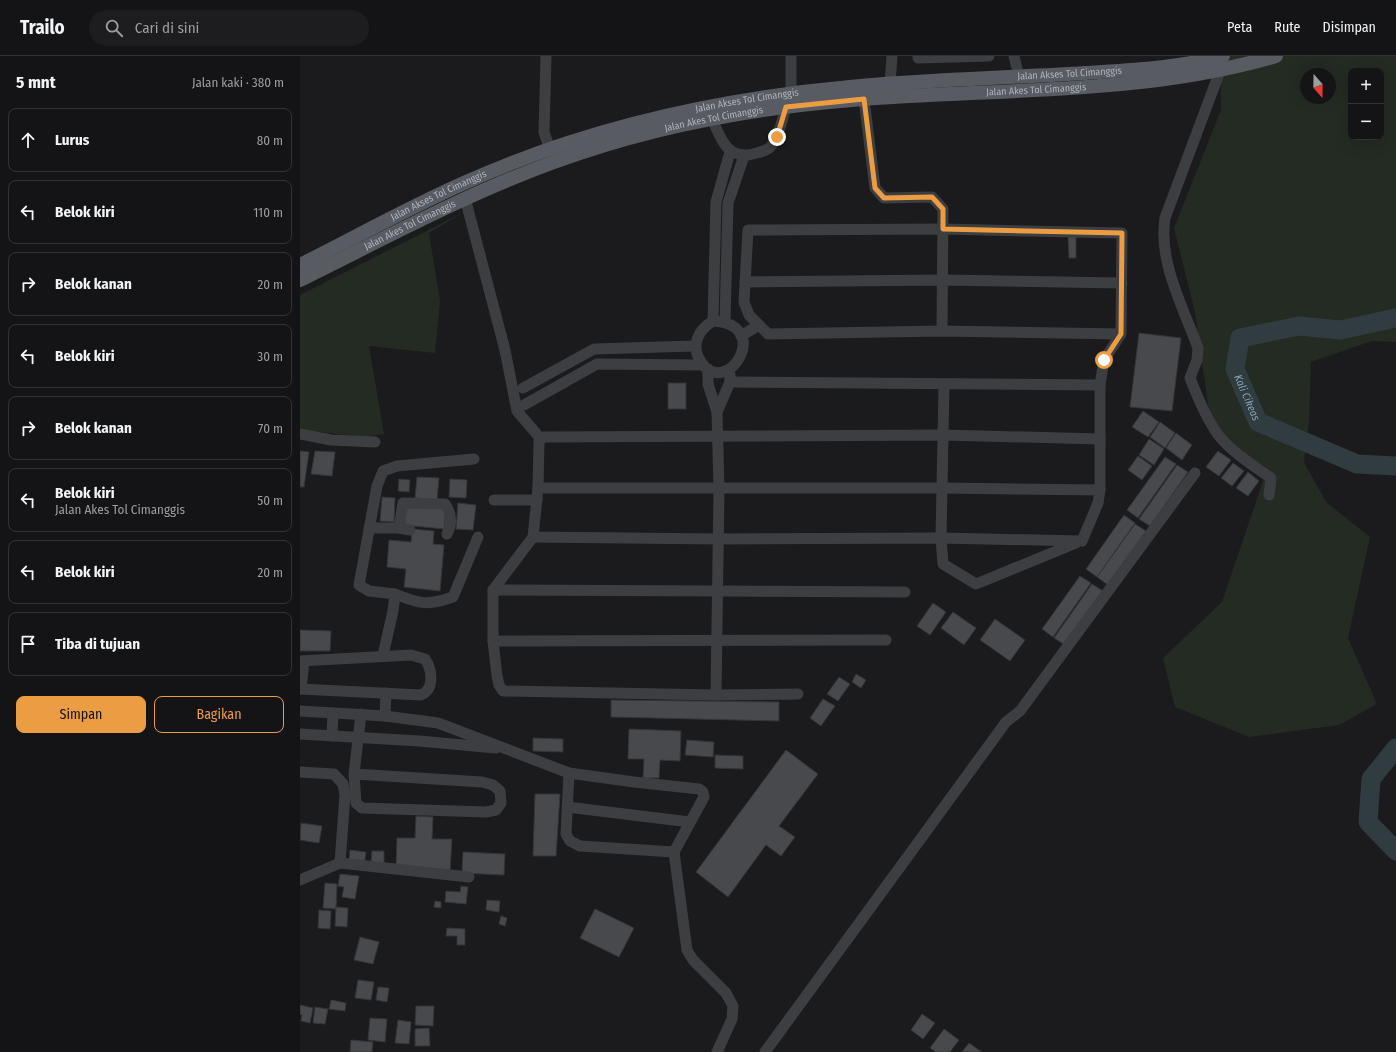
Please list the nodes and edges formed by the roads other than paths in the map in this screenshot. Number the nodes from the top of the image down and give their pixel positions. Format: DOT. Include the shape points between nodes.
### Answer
graph roads {
  1 [pos="546,56"];
  2 [pos="791,56"];
  3 [pos="892,56"];
  4 [pos="918,56"];
  5 [pos="989,56"];
  6 [pos="1014,56"];
  7 [pos="1223,56"];
  8 [pos="1276,56"];
  9 [pos="1220,70"];
  10 [pos="1019,77"];
  11 [pos="890,84"];
  12 [pos="791,93"];
  13 [pos="856,95"];
  14 [pos="786,107"];
  15 [pos="712,119"];
  16 [pos="730,152"];
  17 [pos="552,156"];
  18 [pos="744,156"];
  19 [pos="465,198"];
  20 [pos="943,229"];
  21 [pos="300,265"];
  22 [pos="300,280"];
  23 [pos="943,280"];
  24 [pos="745,282"];
  25 [pos="1122,283"];
  26 [pos="713,321"];
  27 [pos="725,322"];
  28 [pos="759,325"];
  29 [pos="942,331"];
  30 [pos="1121,334"];
  31 [pos="741,336"];
  32 [pos="695,346"];
  33 [pos="594,348"];
  34 [pos="597,364"];
  35 [pos="705,367"];
  36 [pos="730,370"];
  37 [pos="730,382"];
  38 [pos="944,385"];
  39 [pos="1100,385"];
  40 [pos="523,388"];
  41 [pos="524,405"];
  42 [pos="717,412"];
  43 [pos="300,434"];
  44 [pos="718,435"];
  45 [pos="943,435"];
  46 [pos="540,438"];
  47 [pos="1100,439"];
  48 [pos="375,442"];
  49 [pos="474,458"];
  50 [pos="1195,473"];
  51 [pos="538,488"];
  52 [pos="942,488"];
  53 [pos="719,489"];
  54 [pos="1100,490"];
  55 [pos="1269,494"];
  56 [pos="494,500"];
  57 [pos="537,500"];
  58 [pos="369,528"];
  59 [pos="447,534"];
  60 [pos="478,537"];
  61 [pos="534,537"];
  62 [pos="941,538"];
  63 [pos="718,539"];
  64 [pos="1082,541"];
  65 [pos="493,590"];
  66 [pos="717,591"];
  67 [pos="906,592"];
  68 [pos="395,594"];
  69 [pos="493,640"];
  70 [pos="717,640"];
  71 [pos="886,640"];
  72 [pos="383,655"];
  73 [pos="302,661"];
  74 [pos="300,689"];
  75 [pos="386,694"];
  76 [pos="798,694"];
  77 [pos="716,695"];
  78 [pos="300,711"];
  79 [pos="333,713"];
  80 [pos="361,714"];
  81 [pos="385,716"];
  82 [pos="300,734"];
  83 [pos="332,736"];
  84 [pos="358,738"];
  85 [pos="510,749"];
  86 [pos="300,772"];
  87 [pos="569,773"];
  88 [pos="354,774"];
  89 [pos="567,807"];
  90 [pos="690,822"];
  91 [pos="674,852"];
  92 [pos="340,863"];
  93 [pos="470,877"];
  94 [pos="300,880"];
  95 [pos="717,1052"];
  96 [pos="765,1052"];
  1 -- 17 [label="street" via="544,132"];
  2 -- 12 [label="street"];
  3 -- 11 [label="street"];
  4 -- 5 [label="street"];
  6 -- 10 [label="street"];
  7 -- 10 [label="main road, Jalan Akses Tol Cimanggis" via="1142,69"];
  8 -- 9 [label="main road, Jalan Akes Tol Cimanggis"];
  9 -- 13 [label="main road, Jalan Akes Tol Cimanggis" via="1140,83"];
  9 -- 55 [label="street" via="1165,218 1162,235 1165,257 1198,348 1197,360 1190,378 1205,413 1220,436 1238,454 1272,478"];
  10 -- 11 [label="main road, Jalan Akses Tol Cimanggis"];
  11 -- 13 [label="main road, Jalan Akses Tol Cimanggis"];
  12 -- 13 [label="main road, Jalan Akses Tol Cimanggis"];
  12 -- 17 [label="main road, Jalan Akses Tol Cimanggis" via="705,106 633,123"];
  13 -- 14 [label="main road, Jalan Akes Tol Cimanggis"];
  13 -- 20 [label="street" via="875,188 884,198 932,197 943,209"];
  14 -- 15 [label="main road, Jalan Akes Tol Cimanggis"];
  14 -- 18 [label="street" via="777,137 771,146 764,152"];
  15 -- 16 [label="street" via="720,138"];
  15 -- 17 [label="main road, Jalan Akes Tol Cimanggis"];
  16 -- 18 [label="street"];
  16 -- 26 [label="street" via="716,202"];
  17 -- 19 [label="main road, Jalan Akes Tol Cimanggis"];
  17 -- 21 [label="main road, Jalan Akses Tol Cimanggis" via="464,183"];
  18 -- 27 [label="street" via="728,203"];
  19 -- 22 [label="main road, Jalan Akes Tol Cimanggis"];
  19 -- 46 [label="street" via="505,350 517,411"];
  20 -- 23 [label="street"];
  20 -- 24 [label="street" via="748,230"];
  20 -- 25 [label="street" via="1122,233"];
  23 -- 24 [label="street"];
  23 -- 25 [label="street"];
  23 -- 29 [label="street"];
  24 -- 28 [label="street" via="744,302 749,315"];
  25 -- 30 [label="street"];
  26 -- 27 [label="street"];
  26 -- 32 [label="street" via="705,326"];
  27 -- 31 [label="street" via="736,327"];
  28 -- 29 [label="street" via="768,334"];
  28 -- 31 [label="street"];
  29 -- 30 [label="street"];
  30 -- 39 [label="street" via="1104,360"];
  31 -- 36 [label="street" via="743,351 740,359"];
  32 -- 33 [label="street"];
  32 -- 35 [label="street" via="697,357"];
  33 -- 34 [label="street"];
  33 -- 40 [label="street"];
  34 -- 35 [label="street"];
  34 -- 41 [label="street"];
  35 -- 36 [label="street" via="717,373"];
  35 -- 42 [label="street"];
  36 -- 37 [label="street"];
  37 -- 38 [label="street"];
  37 -- 42 [label="street"];
  38 -- 39 [label="street"];
  38 -- 45 [label="street"];
  39 -- 47 [label="street"];
  42 -- 44 [label="street"];
  43 -- 48 [label="street" via="331,440"];
  44 -- 45 [label="street"];
  44 -- 46 [label="street"];
  44 -- 53 [label="street"];
  45 -- 47 [label="street"];
  45 -- 52 [label="street"];
  46 -- 51 [label="street"];
  47 -- 54 [label="street"];
  49 -- 58 [label="street" via="397,466 383,471 376,486"];
  50 -- 96 [label="street" via="1020,711 1006,722"];
  51 -- 53 [label="street"];
  51 -- 57 [label="street"];
  52 -- 53 [label="street"];
  52 -- 54 [label="street"];
  52 -- 62 [label="street"];
  53 -- 63 [label="street"];
  54 -- 64 [label="street" via="1098,502"];
  56 -- 57 [label="street"];
  57 -- 61 [label="street"];
  58 -- 59 [label="street" via="405,529 403,503 445,504 451,512 450,529"];
  58 -- 68 [label="street" via="359,585 369,591"];
  60 -- 68 [label="street" via="453,597 434,604 415,602"];
  61 -- 63 [label="street"];
  61 -- 65 [label="street"];
  62 -- 63 [label="street"];
  62 -- 64 [label="street"];
  62 -- 64 [label="street" via="943,564 976,584"];
  63 -- 66 [label="street"];
  65 -- 66 [label="street"];
  65 -- 69 [label="street"];
  66 -- 67 [label="street"];
  66 -- 70 [label="street"];
  68 -- 72 [label="street"];
  69 -- 70 [label="street"];
  69 -- 77 [label="street" via="497,676 502,691"];
  70 -- 71 [label="street"];
  70 -- 77 [label="street"];
  72 -- 73 [label="street"];
  72 -- 75 [label="street" via="411,655 425,659 431,670 430,684 421,695"];
  73 -- 74 [label="street"];
  74 -- 75 [label="street"];
  75 -- 81 [label="street"];
  76 -- 77 [label="street"];
  78 -- 79 [label="street"];
  79 -- 80 [label="street"];
  79 -- 83 [label="street"];
  80 -- 81 [label="street"];
  80 -- 84 [label="street"];
  81 -- 85 [label="street" via="438,723"];
  82 -- 83 [label="street"];
  83 -- 84 [label="street"];
  84 -- 85 [label="street"];
  84 -- 88 [label="street"];
  85 -- 87 [label="street"];
  86 -- 92 [label="street" via="334,774 343,784 345,795"];
  87 -- 89 [label="street"];
  87 -- 90 [label="street" via="702,789 703,800"];
  88 -- 88 [label="street" via="356,803 362,808 486,812 496,810 501,803 500,791 482,782"];
  89 -- 90 [label="street"];
  89 -- 91 [label="street" via="566,834 575,845"];
  90 -- 91 [label="street"];
  91 -- 95 [label="street" via="687,950 693,960 726,993 734,1006 732,1019"];
  92 -- 93 [label="street"];
  92 -- 94 [label="street"];
}
